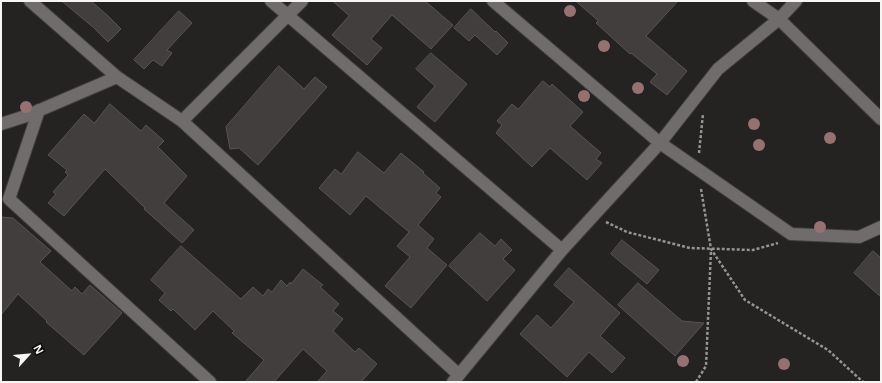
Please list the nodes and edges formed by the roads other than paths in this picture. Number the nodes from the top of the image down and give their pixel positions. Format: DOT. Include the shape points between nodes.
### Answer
graph roads {
  1 [pos="30,1"];
  2 [pos="271,1"];
  3 [pos="302,1"];
  4 [pos="493,1"];
  5 [pos="753,1"];
  6 [pos="796,1"];
  7 [pos="287,16"];
  8 [pos="778,20"];
  9 [pos="116,77"];
  10 [pos="39,110"];
  11 [pos="881,118"];
  12 [pos="182,122"];
  13 [pos="1,124"];
  14 [pos="660,143"];
  15 [pos="881,227"];
  16 [pos="562,250"];
  17 [pos="456,379"];
  18 [pos="210,382"];
  1 -- 9 [label="street"];
  2 -- 7 [label="street"];
  3 -- 7 [label="street"];
  4 -- 14 [label="street"];
  5 -- 8 [label="street"];
  6 -- 8 [label="street"];
  7 -- 12 [label="street"];
  7 -- 16 [label="street"];
  8 -- 11 [label="street"];
  8 -- 14 [label="street" via="718,69"];
  9 -- 10 [label="street"];
  9 -- 12 [label="street"];
  10 -- 13 [label="street"];
  10 -- 18 [label="street" via="9,200"];
  12 -- 17 [label="street"];
  14 -- 15 [label="street" via="791,234 859,237"];
  14 -- 16 [label="street"];
  16 -- 17 [label="street"];
}
